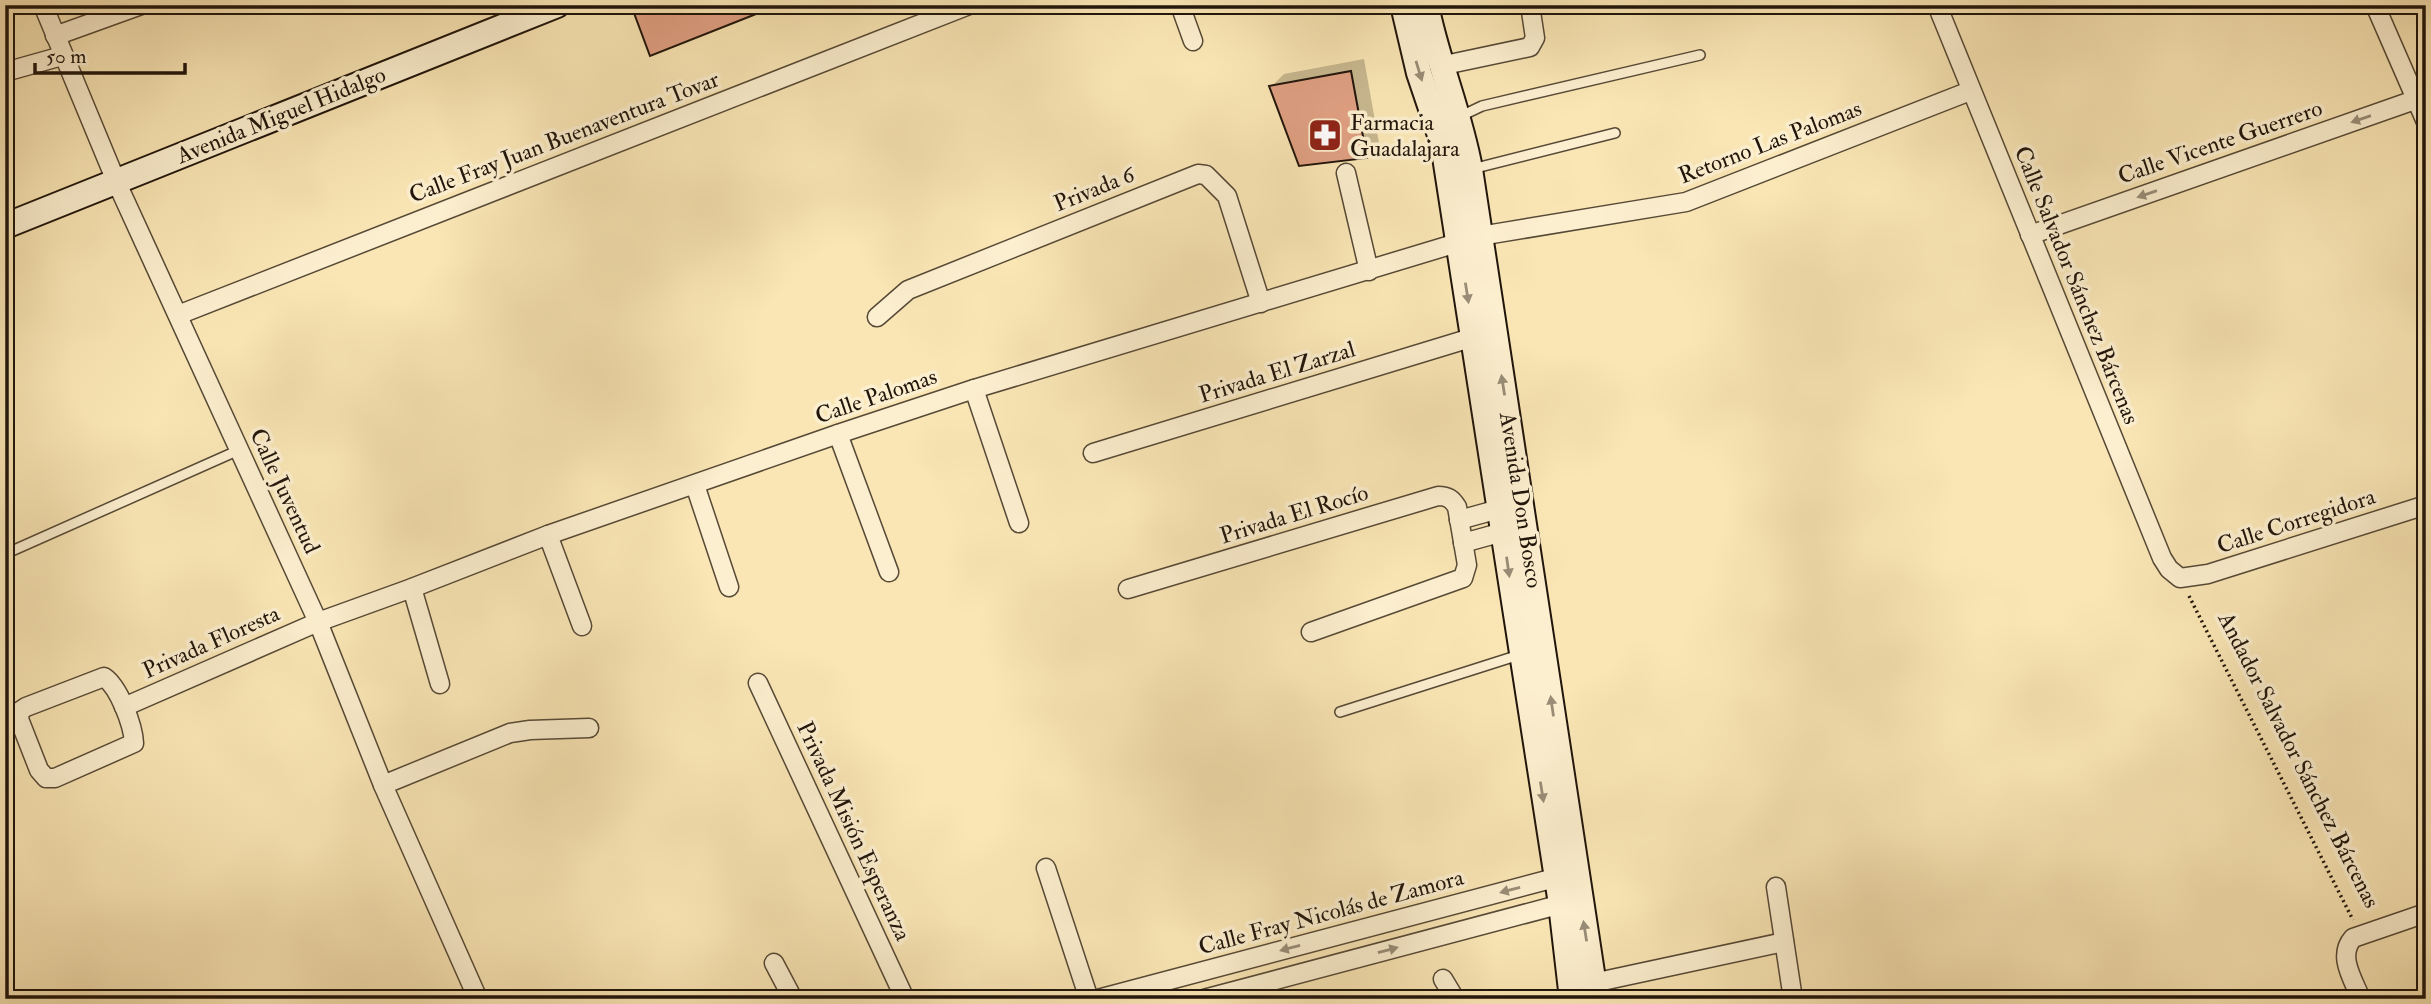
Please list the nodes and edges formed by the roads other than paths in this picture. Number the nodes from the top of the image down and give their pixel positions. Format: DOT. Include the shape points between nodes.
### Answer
graph roads {
  1 [pos="43,5"];
  2 [pos="141,5"];
  3 [pos="557,5"];
  4 [pos="969,5"];
  5 [pos="1180,5"];
  6 [pos="1403,5"];
  7 [pos="1426,5"];
  8 [pos="1530,5"];
  9 [pos="1937,5"];
  10 [pos="2375,5"];
  11 [pos="55,36"];
  12 [pos="1193,41"];
  13 [pos="1700,55"];
  14 [pos="62,56"];
  15 [pos="1440,66"];
  16 [pos="5,72"];
  17 [pos="1970,91"];
  18 [pos="2421,98"];
  19 [pos="1459,117"];
  20 [pos="2426,122"];
  21 [pos="1615,134"];
  22 [pos="1470,169"];
  23 [pos="1346,173"];
  24 [pos="116,181"];
  25 [pos="5,226"];
  26 [pos="2030,235"];
  27 [pos="1469,240"];
  28 [pos="1369,271"];
  29 [pos="1261,303"];
  30 [pos="178,315"];
  31 [pos="877,317"];
  32 [pos="1474,337"];
  33 [pos="974,389"];
  34 [pos="838,434"];
  35 [pos="239,450"];
  36 [pos="1093,453"];
  37 [pos="695,485"];
  38 [pos="2426,505"];
  39 [pos="1459,520"];
  40 [pos="1501,520"];
  41 [pos="1019,523"];
  42 [pos="548,535"];
  43 [pos="1463,543"];
  44 [pos="5,554"];
  45 [pos="889,572"];
  46 [pos="2180,578"];
  47 [pos="729,587"];
  48 [pos="412,588"];
  49 [pos="1128,589"];
  50 [pos="318,622"];
  51 [pos="582,626"];
  52 [pos="1311,632"];
  53 [pos="1521,654"];
  54 [pos="758,683"];
  55 [pos="440,684"];
  56 [pos="124,707"];
  57 [pos="1340,712"];
  58 [pos="589,728"];
  59 [pos="383,785"];
  60 [pos="1046,868"];
  61 [pos="1566,875"];
  62 [pos="1776,887"];
  63 [pos="1570,902"];
  64 [pos="2426,913"];
  65 [pos="1784,942"];
  66 [pos="774,963"];
  67 [pos="1444,979"];
  68 [pos="1595,991"];
  69 [pos="478,999"];
  70 [pos="793,999"];
  71 [pos="905,999"];
  72 [pos="1089,999"];
  73 [pos="1098,999"];
  74 [pos="1204,999"];
  75 [pos="1455,999"];
  76 [pos="1572,999"];
  77 [pos="1793,999"];
  78 [pos="2361,999"];
  1 -- 11 [label="street, Calle Juventud"];
  2 -- 11 [label="street"];
  3 -- 24 [label="street, Avenida Miguel Hidalgo"];
  4 -- 30 [label="street, Calle Fray Juan Buenaventura Tovar"];
  5 -- 12 [label="street"];
  6 -- 27 [label="street, Avenida Don Bosco, one-way"];
  7 -- 15 [label="street, Avenida Don Bosco"];
  8 -- 15 [label="street" via="1535,38 1530,47"];
  9 -- 17 [label="street, Calle Salvador Sánchez Bárcenas"];
  10 -- 18 [label="street"];
  11 -- 14 [label="street, Calle Juventud"];
  13 -- 19 [label="lane" via="1482,106"];
  14 -- 16 [label="street"];
  14 -- 24 [label="street, Calle Juventud"];
  15 -- 19 [label="street, Avenida Don Bosco"];
  17 -- 26 [label="street, Calle Salvador Sánchez Bárcenas"];
  17 -- 27 [label="street, Retorno Las Palomas" via="1686,202"];
  18 -- 20 [label="street"];
  18 -- 26 [label="street, Calle Vicente Guerrero, one-way"];
  19 -- 22 [label="street, Avenida Don Bosco"];
  21 -- 22 [label="lane"];
  22 -- 27 [label="street, Avenida Don Bosco"];
  23 -- 28 [label="street"];
  24 -- 25 [label="street, Avenida Miguel Hidalgo"];
  24 -- 30 [label="street, Calle Juventud"];
  26 -- 46 [label="street, Calle Salvador Sánchez Bárcenas" via="2162,558"];
  27 -- 28 [label="street, Calle Palomas"];
  27 -- 32 [label="street, Avenida Don Bosco, one-way"];
  61 -- 27 [label="street, Avenida Don Bosco, one-way"];
  28 -- 29 [label="street, Calle Palomas"];
  29 -- 31 [label="street, Privada 6" via="1227,196 1206,175 1198,174 908,289"];
  29 -- 33 [label="street, Calle Palomas"];
  30 -- 35 [label="street, Calle Juventud"];
  32 -- 36 [label="street, Privada El Zarzal"];
  32 -- 40 [label="street, Avenida Don Bosco"];
  33 -- 34 [label="street, Calle Palomas"];
  33 -- 41 [label="street"];
  34 -- 37 [label="street, Calle Palomas"];
  34 -- 45 [label="street"];
  35 -- 44 [label="lane"];
  35 -- 50 [label="street, Calle Juventud"];
  37 -- 42 [label="street, Calle Palomas"];
  37 -- 47 [label="street"];
  38 -- 46 [label="street, Calle Corregidora" via="2208,574"];
  39 -- 40 [label="street"];
  39 -- 43 [label="street, Privada El Rocío"];
  39 -- 49 [label="street, Privada El Rocío" via="1453,500 1438,496"];
  40 -- 43 [label="street"];
  40 -- 53 [label="street, Avenida Don Bosco, one-way"];
  42 -- 48 [label="street, Calle Palomas"];
  42 -- 51 [label="street"];
  43 -- 52 [label="street, Privada El Rocío" via="1467,572 1457,582"];
  48 -- 50 [label="street, Calle Palomas"];
  48 -- 55 [label="street"];
  50 -- 56 [label="street, Privada Floresta"];
  50 -- 59 [label="street, Calle Juventud"];
  53 -- 57 [label="lane"];
  53 -- 61 [label="street, Avenida Don Bosco, one-way"];
  54 -- 71 [label="street, Privada Misión Esperanza"];
  56 -- 56 [label="street, Privada Floresta" via="104,677 20,711 39,770 46,778 55,778 134,743"];
  58 -- 59 [label="street" via="510,733"];
  59 -- 69 [label="street, Calle Juventud"];
  60 -- 72 [label="street"];
  61 -- 63 [label="street, Avenida Don Bosco"];
  61 -- 73 [label="street, Calle Fray Nicolás de Zamora, one-way"];
  62 -- 65 [label="street"];
  68 -- 63 [label="street, Avenida Don Bosco, one-way"];
  74 -- 63 [label="street, one-way"];
  63 -- 76 [label="street, Avenida Don Bosco"];
  64 -- 78 [label="street, Andador Salvador Sánchez Bárcenas" via="2353,937 2345,955"];
  65 -- 68 [label="street"];
  65 -- 77 [label="street"];
  66 -- 70 [label="street"];
  67 -- 75 [label="street"];
}
